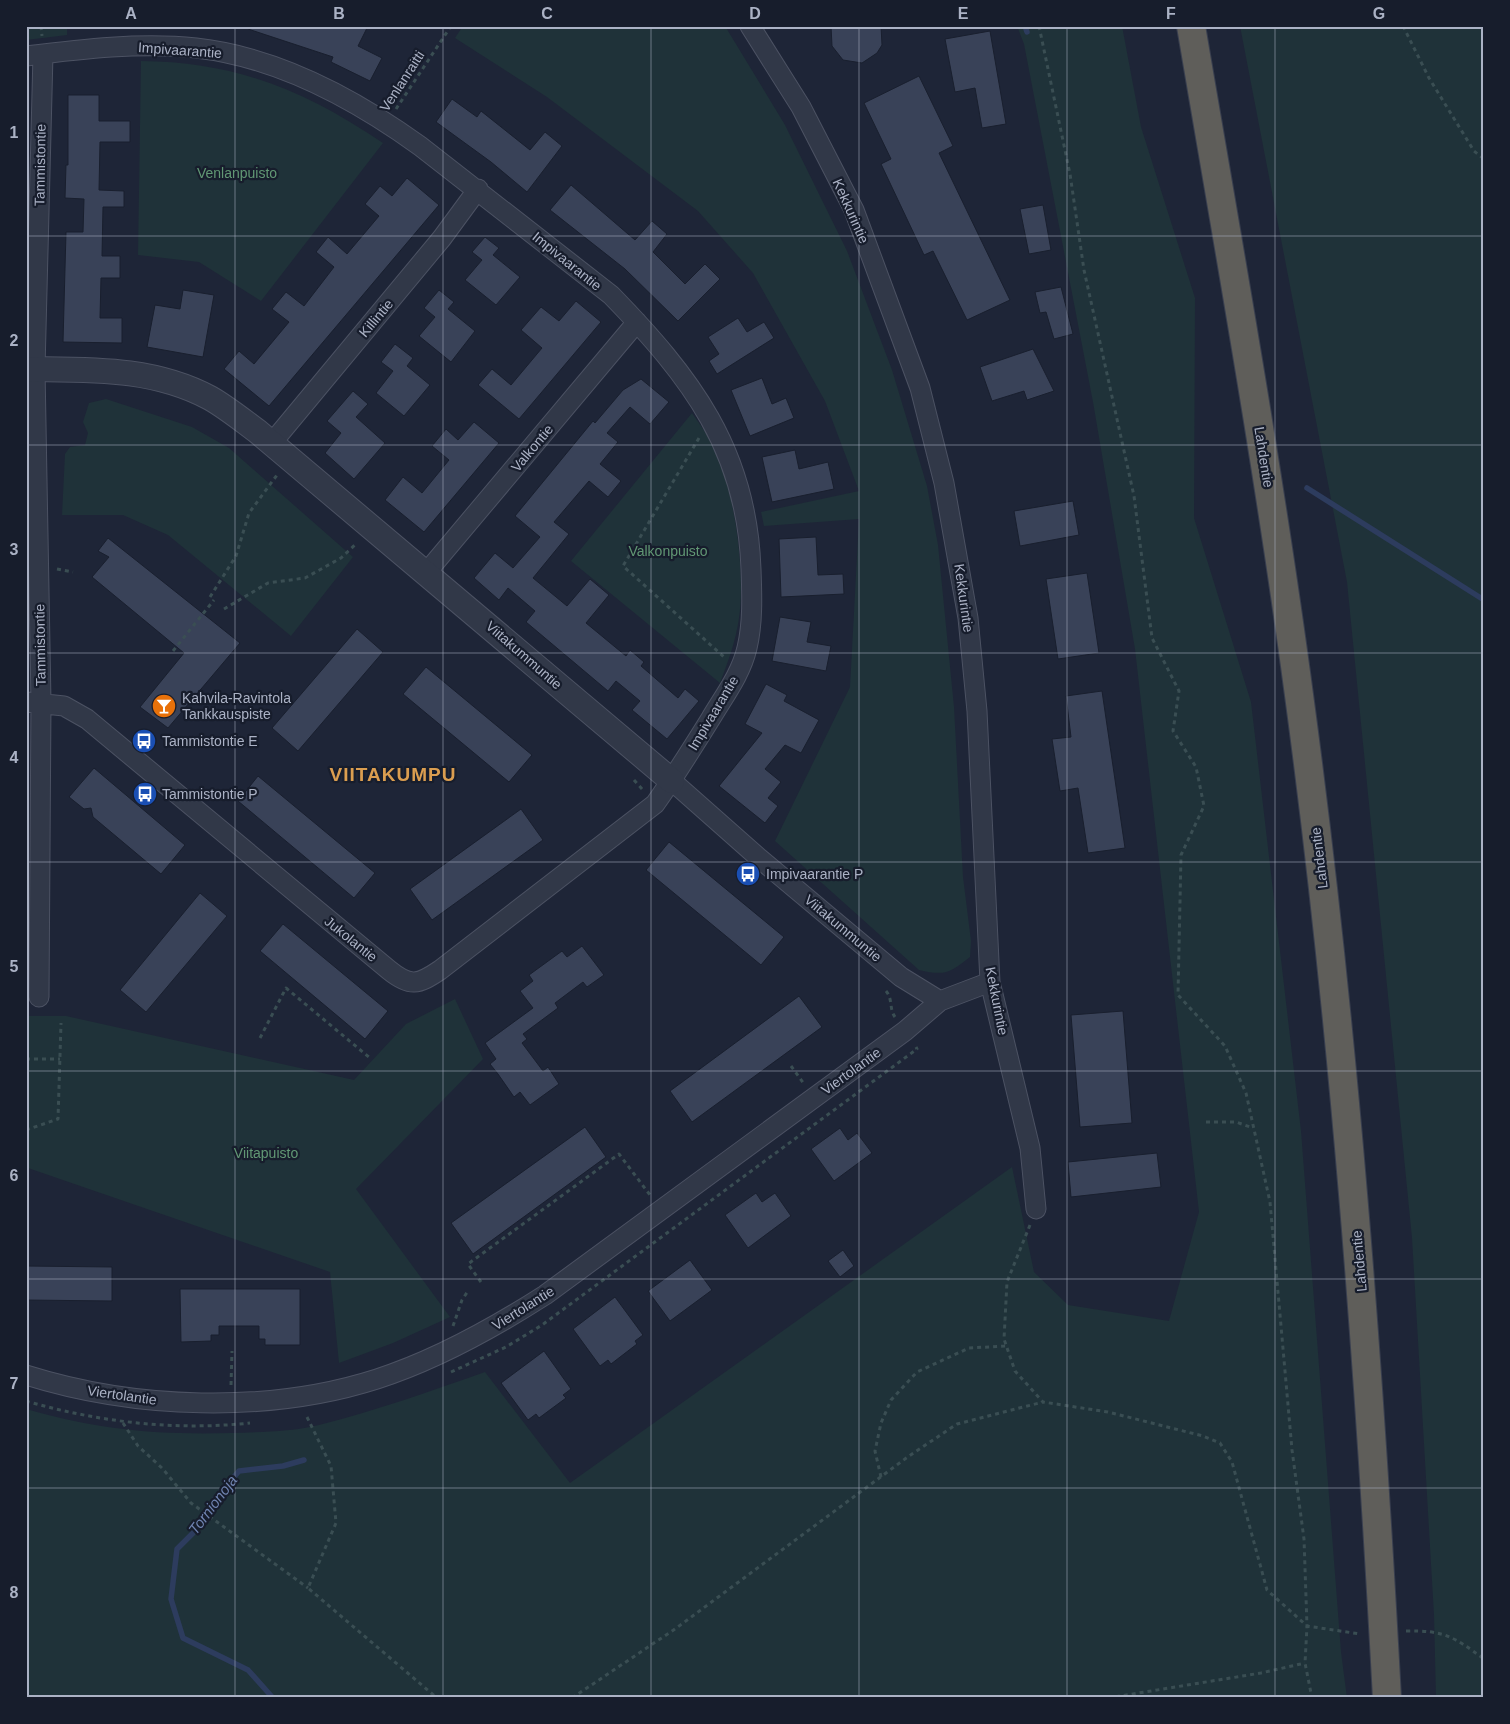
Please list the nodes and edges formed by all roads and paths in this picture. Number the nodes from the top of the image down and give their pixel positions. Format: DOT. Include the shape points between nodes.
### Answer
graph roads {
  1 [pos="451,26"];
  2 [pos="750,26"];
  3 [pos="1039,26"];
  4 [pos="1190,26"];
  5 [pos="1403,26"];
  6 [pos="35,55"];
  7 [pos="388,122"];
  8 [pos="1484,159"];
  9 [pos="478,189"];
  10 [pos="637,322"];
  11 [pos="30,369"];
  12 [pos="711,418"];
  13 [pos="271,444"];
  14 [pos="270,468"];
  15 [pos="277,474"];
  16 [pos="285,481"];
  17 [pos="350,536"];
  18 [pos="357,543"];
  19 [pos="365,549"];
  20 [pos="54,568"];
  21 [pos="73,572"];
  22 [pos="426,573"];
  23 [pos="210,597"];
  24 [pos="214,600"];
  25 [pos="224,609"];
  26 [pos="173,651"];
  27 [pos="737,675"];
  28 [pos="33,702"];
  29 [pos="672,781"];
  30 [pos="990,982"];
  31 [pos="39,997"];
  32 [pos="940,1001"];
  33 [pos="892,1013"];
  34 [pos="890,1018"];
  35 [pos="61,1024"];
  36 [pos="260,1038"];
  37 [pos="912,1041"];
  38 [pos="370,1058"];
  39 [pos="26,1059"];
  40 [pos="60,1059"];
  41 [pos="791,1066"];
  42 [pos="813,1081"];
  43 [pos="1206,1122"];
  44 [pos="1254,1128"];
  45 [pos="26,1130"];
  46 [pos="644,1203"];
  47 [pos="1036,1209"];
  48 [pos="482,1282"];
  49 [pos="468,1291"];
  50 [pos="462,1323"];
  51 [pos="453,1327"];
  52 [pos="447,1330"];
  53 [pos="1007,1346"];
  54 [pos="232,1351"];
  55 [pos="26,1375"];
  56 [pos="442,1376"];
  57 [pos="239,1385"];
  58 [pos="221,1386"];
  59 [pos="231,1386"];
  60 [pos="26,1401"];
  61 [pos="1043,1402"];
  62 [pos="315,1415"];
  63 [pos="307,1417"];
  64 [pos="298,1418"];
  65 [pos="259,1422"];
  66 [pos="123,1423"];
  67 [pos="881,1477"];
  68 [pos="308,1588"];
  69 [pos="1307,1626"];
  70 [pos="1406,1631"];
  71 [pos="1360,1634"];
  72 [pos="1484,1659"];
  73 [pos="1305,1663"];
  74 [pos="437,1698"];
  75 [pos="572,1698"];
  76 [pos="1108,1698"];
  77 [pos="1312,1698"];
  78 [pos="1387,1698"];
  1 -- 7 [label="path, Venlanraitti"];
  2 -- 30 [label="street, Kekkurintie" via="801,107 854,210 920,388 944,483 967,602 977,711"];
  3 -- 44 [label="path" via="1070,174 1084,270 1134,496 1152,638 1180,692 1173,731 1196,767 1204,806 1180,856 1178,994 1225,1046 1246,1093"];
  4 -- 78 [label="highway, Lahdentie" via="1264,453 1321,872 1364,1320"];
  5 -- 8 [label="path" via="1429,78 1474,151"];
  6 -- 7 [label="street, Impivaarantie" via="137,46 196,48 228,53 254,59 327,89"];
  6 -- 11 [label="street, Tammistontie"];
  7 -- 9 [label="street, Impivaarantie"];
  9 -- 10 [label="street, Impivaarantie" via="611,295"];
  9 -- 13 [label="street, Killintie" via="442,238"];
  10 -- 12 [label="street, Impivaarantie" via="690,386"];
  10 -- 22 [label="street, Valkontie"];
  11 -- 13 [label="street, Viitakummuntie" via="118,371 180,384 211,399"];
  11 -- 28 [label="street, Tammistontie"];
  12 -- 27 [label="street, Impivaarantie" via="725,446 743,500 751,551 751,613 747,648"];
  12 -- 27 [label="path" via="623,566 723,656"];
  13 -- 22 [label="street, Viitakummuntie"];
  14 -- 15 [label="path"];
  15 -- 16 [label="path"];
  15 -- 23 [label="path" via="249,513 236,556"];
  17 -- 18 [label="path"];
  18 -- 19 [label="path"];
  18 -- 25 [label="path" via="341,558 305,578 268,583"];
  20 -- 21 [label="path"];
  22 -- 29 [label="street, Viitakummuntie"];
  24 -- 26 [label="path"];
  27 -- 29 [label="street, Impivaarantie"];
  28 -- 29 [label="street, Jukolantie" via="64,706 87,719 400,979 412,983 424,981 440,970 655,804"];
  28 -- 31 [label="street, Tammistontie"];
  29 -- 32 [label="street, Viitakummuntie" via="901,977"];
  30 -- 32 [label="street"];
  30 -- 47 [label="street, Kekkurintie" via="1030,1148"];
  32 -- 55 [label="street, Viertolantie" via="905,1031 545,1295 483,1333 430,1359 343,1388 246,1402 170,1402 82,1389"];
  33 -- 34 [label="path"];
  35 -- 40 [label="path"];
  36 -- 38 [label="path" via="286,988"];
  37 -- 56 [label="path" via="917,1049 542,1325 506,1347"];
  39 -- 40 [label="path"];
  40 -- 45 [label="path" via="58,1119"];
  41 -- 42 [label="path" via="805,1086"];
  43 -- 44 [label="path" via="1236,1122"];
  44 -- 69 [label="path" via="1270,1202 1292,1450 1304,1539"];
  46 -- 48 [label="path" via="652,1197 619,1154 468,1264"];
  47 -- 53 [label="path" via="1007,1282 1004,1338"];
  49 -- 51 [label="path"];
  50 -- 51 [label="path"];
  51 -- 52 [label="path"];
  53 -- 61 [label="path" via="1016,1371"];
  53 -- 67 [label="path" via="969,1348 917,1372 891,1400 881,1423 875,1451"];
  54 -- 59 [label="path"];
  57 -- 59 [label="path"];
  58 -- 59 [label="path"];
  60 -- 66 [label="path"];
  61 -- 67 [label="path" via="957,1424"];
  61 -- 69 [label="path" via="1108,1412 1220,1443 1232,1462 1267,1590"];
  62 -- 63 [label="path"];
  63 -- 64 [label="path"];
  63 -- 68 [label="path" via="330,1466 336,1523"];
  65 -- 66 [label="path" via="221,1425"];
  66 -- 68 [label="path" via="138,1446 162,1468 191,1503"];
  67 -- 75 [label="path" via="675,1629"];
  68 -- 74 [label="path"];
  69 -- 71 [label="path"];
  69 -- 73 [label="path"];
  70 -- 72 [label="path" via="1430,1630 1453,1637"];
  73 -- 76 [label="path" via="1261,1674"];
  73 -- 77 [label="path"];
}
